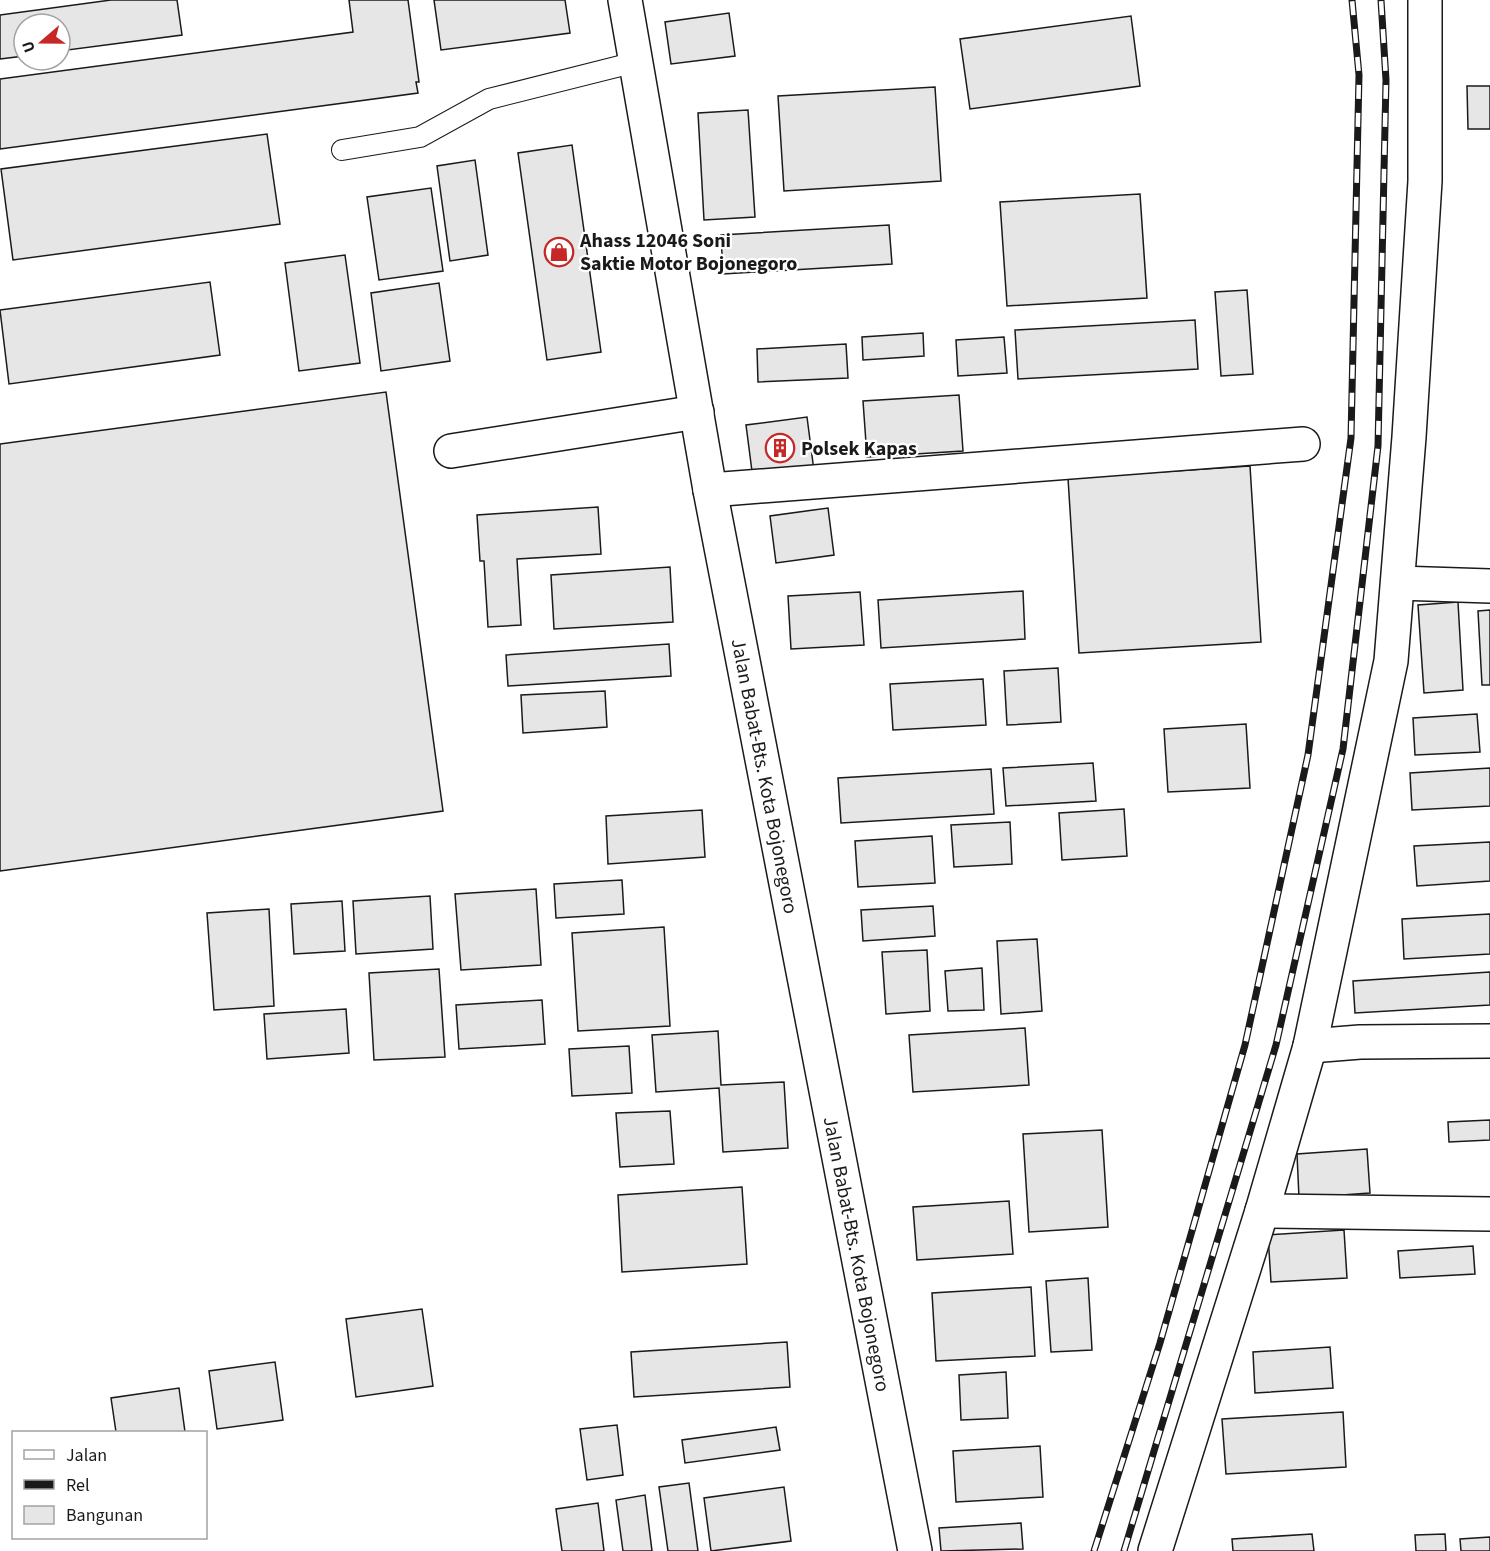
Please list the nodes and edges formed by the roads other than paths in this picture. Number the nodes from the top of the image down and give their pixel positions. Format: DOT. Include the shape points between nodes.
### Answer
graph roads {
  1 [pos="625,0"];
  2 [pos="1425,0"];
  3 [pos="636,62"];
  4 [pos="342,150"];
  5 [pos="697,412"];
  6 [pos="1303,444"];
  7 [pos="451,451"];
  8 [pos="710,490"];
  9 [pos="1398,583"];
  10 [pos="1490,586"];
  11 [pos="1490,1041"];
  12 [pos="1310,1046"];
  13 [pos="1262,1211"];
  14 [pos="1490,1214"];
  15 [pos="915,1551"];
  16 [pos="1155,1551"];
  1 -- 3 [label="main road, Jalan Babat-Bts. Kota Bojonegoro"];
  2 -- 9 [label="main road" via="1425,181"];
  3 -- 4 [label="lane" via="489,99 420,137"];
  3 -- 5 [label="main road, Jalan Babat-Bts. Kota Bojonegoro"];
  5 -- 7 [label="main road"];
  5 -- 8 [label="main road, Jalan Babat-Bts. Kota Bojonegoro"];
  6 -- 8 [label="main road"];
  8 -- 15 [label="main road, Jalan Babat-Bts. Kota Bojonegoro"];
  9 -- 10 [label="main road"];
  9 -- 12 [label="main road" via="1391,661"];
  11 -- 12 [label="main road"];
  12 -- 13 [label="main road"];
  13 -- 14 [label="main road"];
  13 -- 16 [label="main road"];
}
